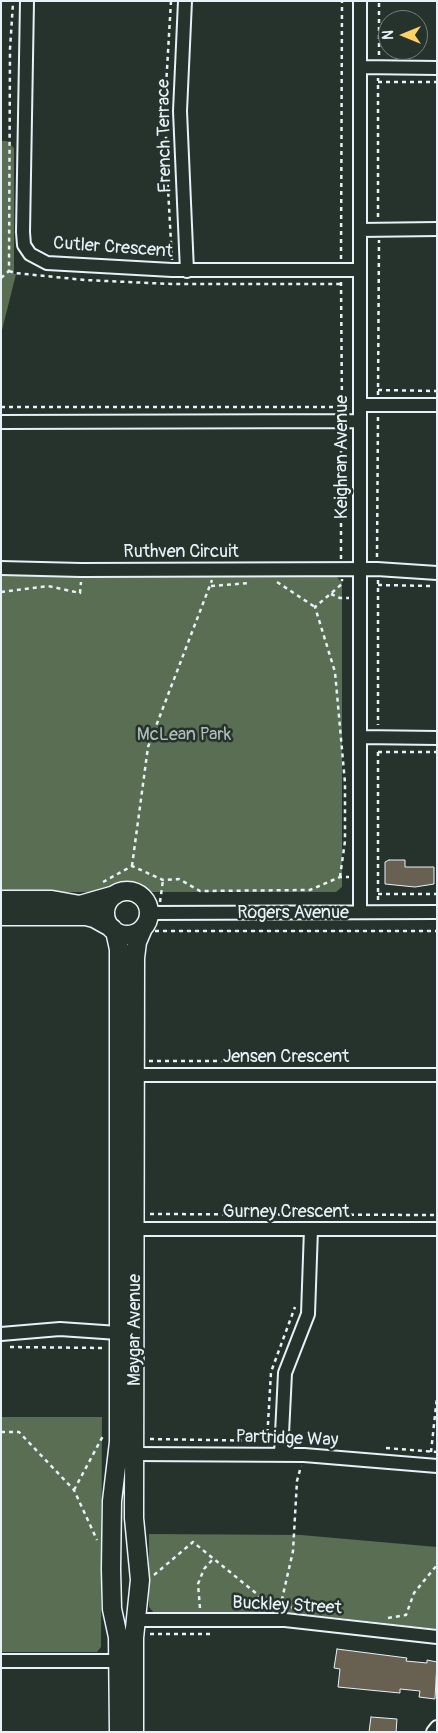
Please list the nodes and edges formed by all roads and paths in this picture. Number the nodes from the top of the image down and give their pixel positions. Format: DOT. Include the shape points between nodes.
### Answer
graph roads {
  1 [pos="14,1"];
  2 [pos="27,1"];
  3 [pos="185,1"];
  4 [pos="342,1"];
  5 [pos="360,1"];
  6 [pos="379,1"];
  7 [pos="360,67"];
  8 [pos="379,67"];
  9 [pos="437,68"];
  10 [pos="378,82"];
  11 [pos="437,82"];
  12 [pos="379,229"];
  13 [pos="437,229"];
  14 [pos="360,230"];
  15 [pos="341,270"];
  16 [pos="360,270"];
  17 [pos="188,271"];
  18 [pos="1,278"];
  19 [pos="341,284"];
  20 [pos="378,390"];
  21 [pos="437,391"];
  22 [pos="360,405"];
  23 [pos="378,405"];
  24 [pos="437,405"];
  25 [pos="1,407"];
  26 [pos="342,407"];
  27 [pos="360,421"];
  28 [pos="1,422"];
  29 [pos="1,568"];
  30 [pos="377,569"];
  31 [pos="81,570"];
  32 [pos="214,570"];
  33 [pos="342,570"];
  34 [pos="360,570"];
  35 [pos="437,573"];
  36 [pos="275,581"];
  37 [pos="257,582"];
  38 [pos="211,586"];
  39 [pos="378,586"];
  40 [pos="437,586"];
  41 [pos="1,592"];
  42 [pos="316,607"];
  43 [pos="360,737"];
  44 [pos="378,738"];
  45 [pos="437,738"];
  46 [pos="378,752"];
  47 [pos="437,752"];
  48 [pos="132,866"];
  49 [pos="340,877"];
  50 [pos="360,877"];
  51 [pos="378,878"];
  52 [pos="99,885"];
  53 [pos="378,894"];
  54 [pos="437,894"];
  55 [pos="115,895"];
  56 [pos="1,900"];
  57 [pos="360,912"];
  58 [pos="378,912"];
  59 [pos="437,912"];
  60 [pos="1,916"];
  61 [pos="147,926"];
  62 [pos="113,929"];
  63 [pos="378,931"];
  64 [pos="437,931"];
  65 [pos="149,1052"];
  66 [pos="134,1075"];
  67 [pos="437,1075"];
  68 [pos="150,1206"];
  69 [pos="150,1214"];
  70 [pos="299,1214"];
  71 [pos="437,1215"];
  72 [pos="135,1230"];
  73 [pos="304,1230"];
  74 [pos="437,1230"];
  75 [pos="296,1301"];
  76 [pos="111,1333"];
  77 [pos="136,1333"];
  78 [pos="1,1334"];
  79 [pos="1,1346"];
  80 [pos="437,1397"];
  81 [pos="104,1425"];
  82 [pos="150,1431"];
  83 [pos="1,1432"];
  84 [pos="268,1441"];
  85 [pos="282,1441"];
  86 [pos="383,1448"];
  87 [pos="432,1452"];
  88 [pos="437,1452"];
  89 [pos="127,1454"];
  90 [pos="281,1454"];
  91 [pos="304,1454"];
  92 [pos="437,1466"];
  93 [pos="74,1490"];
  94 [pos="98,1543"];
  95 [pos="213,1559"];
  96 [pos="437,1565"];
  97 [pos="153,1581"];
  98 [pos="279,1612"];
  99 [pos="330,1612"];
  100 [pos="386,1618"];
  101 [pos="135,1620"];
  102 [pos="115,1621"];
  103 [pos="206,1621"];
  104 [pos="150,1634"];
  105 [pos="216,1634"];
  106 [pos="437,1636"];
  107 [pos="126,1661"];
  108 [pos="1,1662"];
  109 [pos="437,1727"];
  110 [pos="119,1732"];
  111 [pos="134,1732"];
  112 [pos="433,1732"];
  1 -- 18 [label="path" via="10,49 10,271"];
  2 -- 17 [label="street, Cutler Crescent" via="24,245 30,254 47,262"];
  3 -- 17 [label="street, French Terrace" via="180,111"];
  4 -- 15 [label="path"];
  5 -- 7 [label="street, Keighran Avenue"];
  6 -- 8 [label="path"];
  7 -- 8 [label="street"];
  7 -- 14 [label="street, Keighran Avenue"];
  8 -- 9 [label="street"];
  8 -- 10 [label="path"];
  10 -- 11 [label="path"];
  10 -- 12 [label="path"];
  12 -- 13 [label="street"];
  12 -- 14 [label="street"];
  12 -- 20 [label="path"];
  14 -- 16 [label="street, Keighran Avenue"];
  15 -- 16 [label="street, Cutler Crescent"];
  15 -- 17 [label="street, Cutler Crescent"];
  15 -- 19 [label="path"];
  16 -- 22 [label="street, Keighran Avenue"];
  20 -- 21 [label="path"];
  20 -- 23 [label="path"];
  22 -- 23 [label="street"];
  22 -- 27 [label="street, Keighran Avenue"];
  23 -- 24 [label="street"];
  23 -- 30 [label="path"];
  25 -- 26 [label="path"];
  27 -- 28 [label="street"];
  27 -- 34 [label="street, Keighran Avenue"];
  29 -- 31 [label="street, Ruthven Circuit"];
  30 -- 34 [label="street, Ruthven Circuit"];
  30 -- 35 [label="street, Ruthven Circuit"];
  30 -- 39 [label="path"];
  31 -- 32 [label="street, Ruthven Circuit"];
  31 -- 41 [label="path" via="80,593 48,586"];
  32 -- 33 [label="street, Ruthven Circuit"];
  32 -- 38 [label="path"];
  33 -- 34 [label="street, Ruthven Circuit"];
  33 -- 42 [label="path" via="342,584"];
  34 -- 43 [label="street, Keighran Avenue"];
  36 -- 42 [label="path"];
  37 -- 38 [label="path"];
  38 -- 48 [label="path" via="148,747"];
  39 -- 40 [label="path"];
  39 -- 44 [label="path"];
  42 -- 49 [label="path" via="335,672 343,756 345,841"];
  43 -- 44 [label="street"];
  43 -- 50 [label="street, Keighran Avenue"];
  44 -- 45 [label="street"];
  44 -- 46 [label="path"];
  46 -- 47 [label="path"];
  46 -- 51 [label="path"];
  48 -- 49 [label="path" via="163,880 179,879 200,891 310,890"];
  48 -- 52 [label="path"];
  49 -- 50 [label="path"];
  50 -- 51 [label="path"];
  50 -- 57 [label="street, Keighran Avenue"];
  51 -- 53 [label="path"];
  53 -- 54 [label="path"];
  53 -- 58 [label="path"];
  55 -- 56 [label="street" via="80,905 52,900"];
  55 -- 61 [label="street" via="128,891 140,895 145,900"];
  55 -- 62 [label="street" via="110,900 106,915"];
  57 -- 58 [label="street, Rogers Avenue"];
  57 -- 61 [label="street, Rogers Avenue"];
  58 -- 59 [label="street, Rogers Avenue"];
  58 -- 63 [label="path"];
  60 -- 62 [label="street, Rogers Avenue" via="86,916"];
  61 -- 62 [label="street, Rogers Avenue" via="126,935"];
  61 -- 63 [label="path" via="155,931"];
  61 -- 66 [label="street, Maygar Avenue" via="137,942 135,958"];
  62 -- 66 [label="street, Maygar Avenue" via="119,949"];
  63 -- 64 [label="path"];
  65 -- 66 [label="path"];
  66 -- 67 [label="street, Jensen Crescent"];
  66 -- 72 [label="street, Maygar Avenue"];
  68 -- 69 [label="path"];
  69 -- 70 [label="path"];
  69 -- 72 [label="path"];
  70 -- 71 [label="path"];
  70 -- 73 [label="path"];
  72 -- 73 [label="street, Gurney Crescent"];
  72 -- 76 [label="street, Maygar Avenue"];
  72 -- 77 [label="street, Maygar Avenue"];
  73 -- 74 [label="street, Gurney Crescent"];
  73 -- 85 [label="street" via="308,1314 285,1373"];
  75 -- 84 [label="path" via="271,1372"];
  76 -- 77 [label="street"];
  76 -- 78 [label="street" via="60,1328"];
  76 -- 79 [label="path" via="104,1348"];
  76 -- 89 [label="street, Maygar Avenue"];
  77 -- 89 [label="street, Maygar Avenue"];
  80 -- 87 [label="path"];
  81 -- 93 [label="path" via="104,1434"];
  82 -- 84 [label="path" via="150,1440"];
  83 -- 93 [label="path" via="19,1432"];
  84 -- 85 [label="path"];
  85 -- 90 [label="street"];
  86 -- 87 [label="path"];
  87 -- 88 [label="path"];
  89 -- 90 [label="street, Partridge Way"];
  89 -- 101 [label="street, Maygar Avenue" via="140,1568"];
  89 -- 102 [label="street, Maygar Avenue" via="111,1509 111,1592"];
  90 -- 91 [label="street, Partridge Way"];
  91 -- 92 [label="street, Partridge Way"];
  91 -- 98 [label="path" via="297,1481 293,1551"];
  93 -- 94 [label="path"];
  95 -- 97 [label="path" via="193,1542 154,1573"];
  95 -- 98 [label="path"];
  95 -- 103 [label="path" via="204,1569 198,1584 199,1605"];
  96 -- 100 [label="path" via="414,1593 406,1615"];
  98 -- 99 [label="path" via="302,1604"];
  101 -- 102 [label="street"];
  101 -- 103 [label="street, Buckley Street"];
  101 -- 107 [label="street, Maygar Avenue"];
  102 -- 107 [label="street, Maygar Avenue"];
  103 -- 106 [label="street, Buckley Street" via="286,1620"];
  104 -- 105 [label="path"];
  107 -- 108 [label="street"];
  107 -- 110 [label="street, Maygar Avenue"];
  107 -- 111 [label="street, Maygar Avenue"];
  109 -- 112 [label="street"];
}
